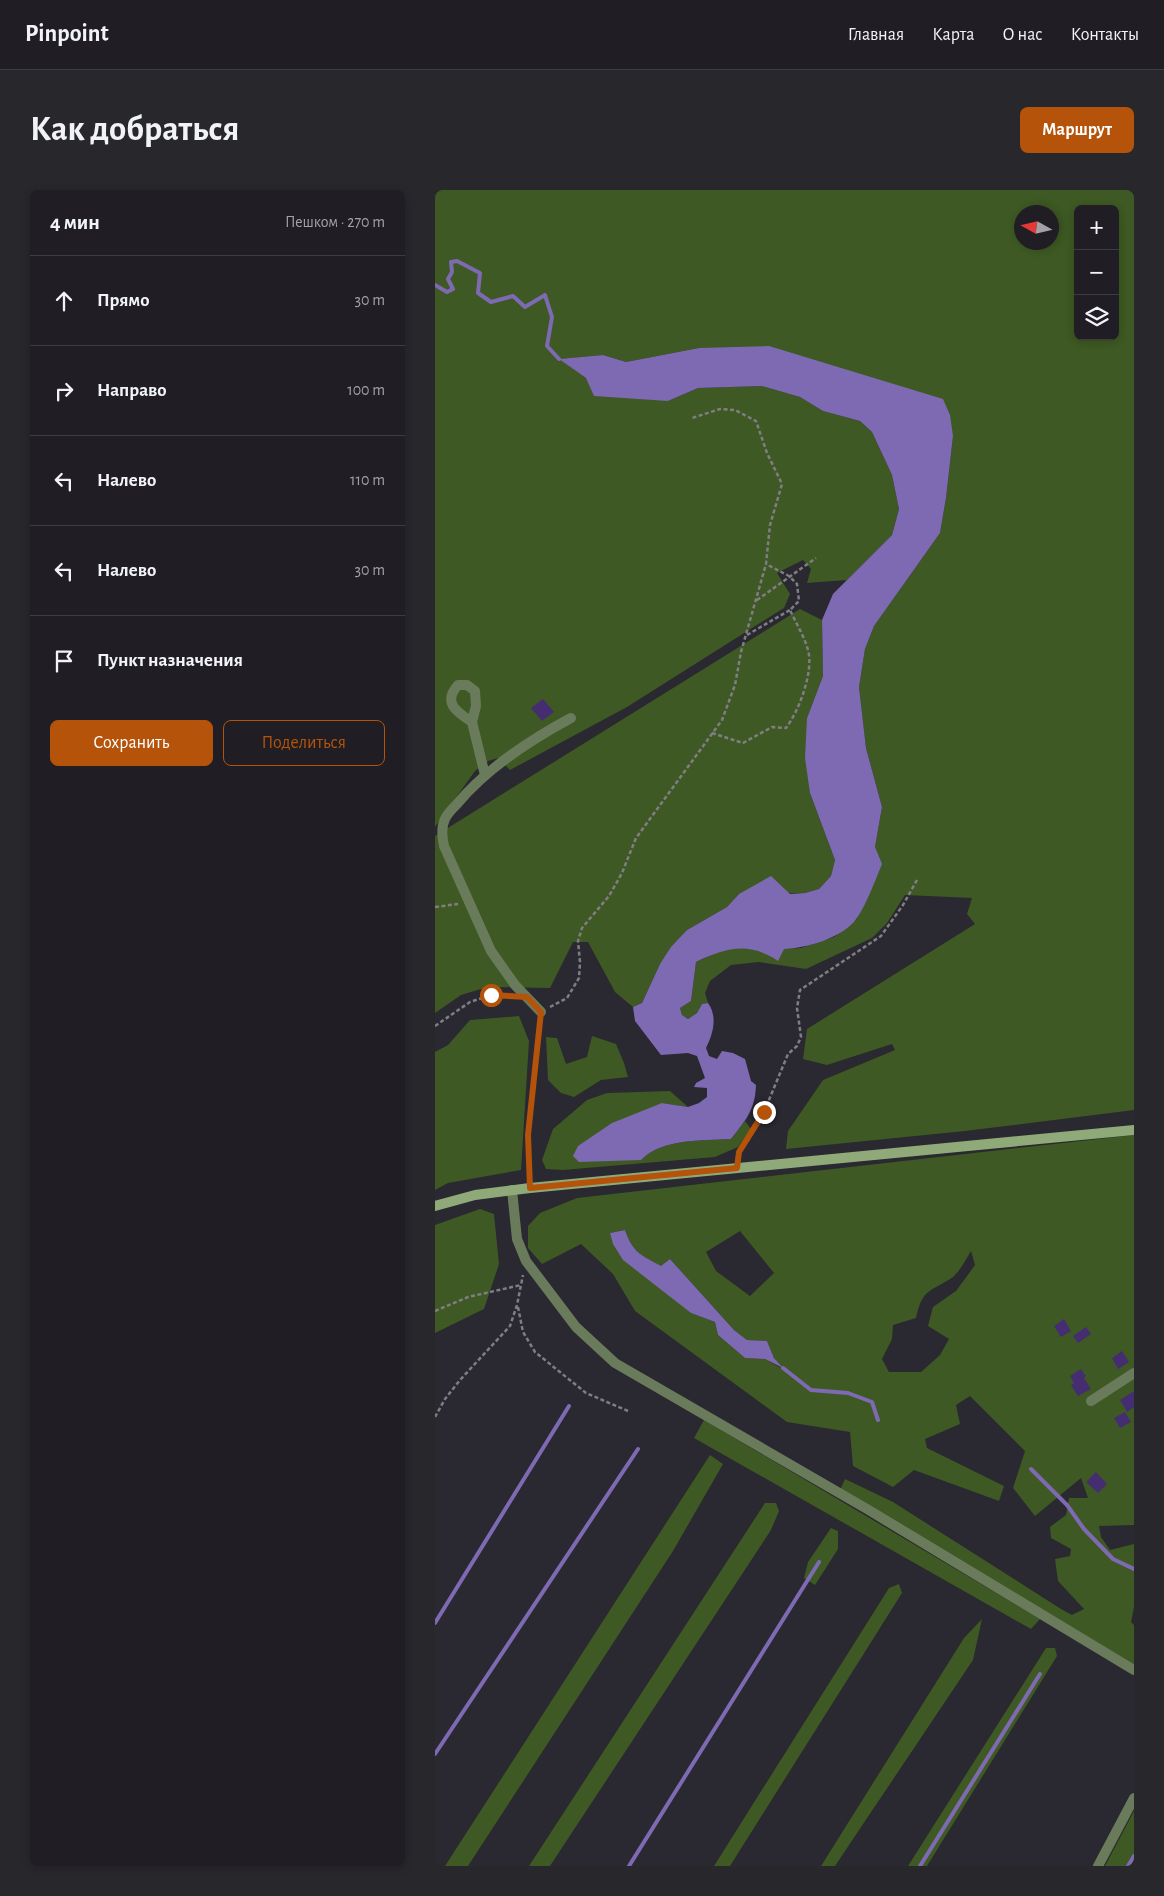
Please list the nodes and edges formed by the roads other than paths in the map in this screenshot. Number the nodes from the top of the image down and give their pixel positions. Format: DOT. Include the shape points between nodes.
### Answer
graph roads {
  1 [pos="571,718"];
  2 [pos="472,722"];
  3 [pos="485,775"];
  4 [pos="541,1012"];
  5 [pos="1134,1130"];
  6 [pos="512,1190"];
  7 [pos="435,1206"];
  8 [pos="1134,1372"];
  9 [pos="1091,1400"];
  10 [pos="1134,1670"];
  11 [pos="1134,1798"];
  12 [pos="1098,1866"];
  1 -- 3 [label="street" via="543,733"];
  2 -- 3 [label="street"];
  3 -- 4 [label="street" via="445,819 443,846 491,951 515,985"];
  5 -- 6 [label="street"];
  6 -- 7 [label="street" via="475,1195"];
  6 -- 10 [label="street" via="517,1239 526,1262 576,1328 615,1364 867,1509"];
  8 -- 9 [label="street"];
  11 -- 12 [label="street"];
}
